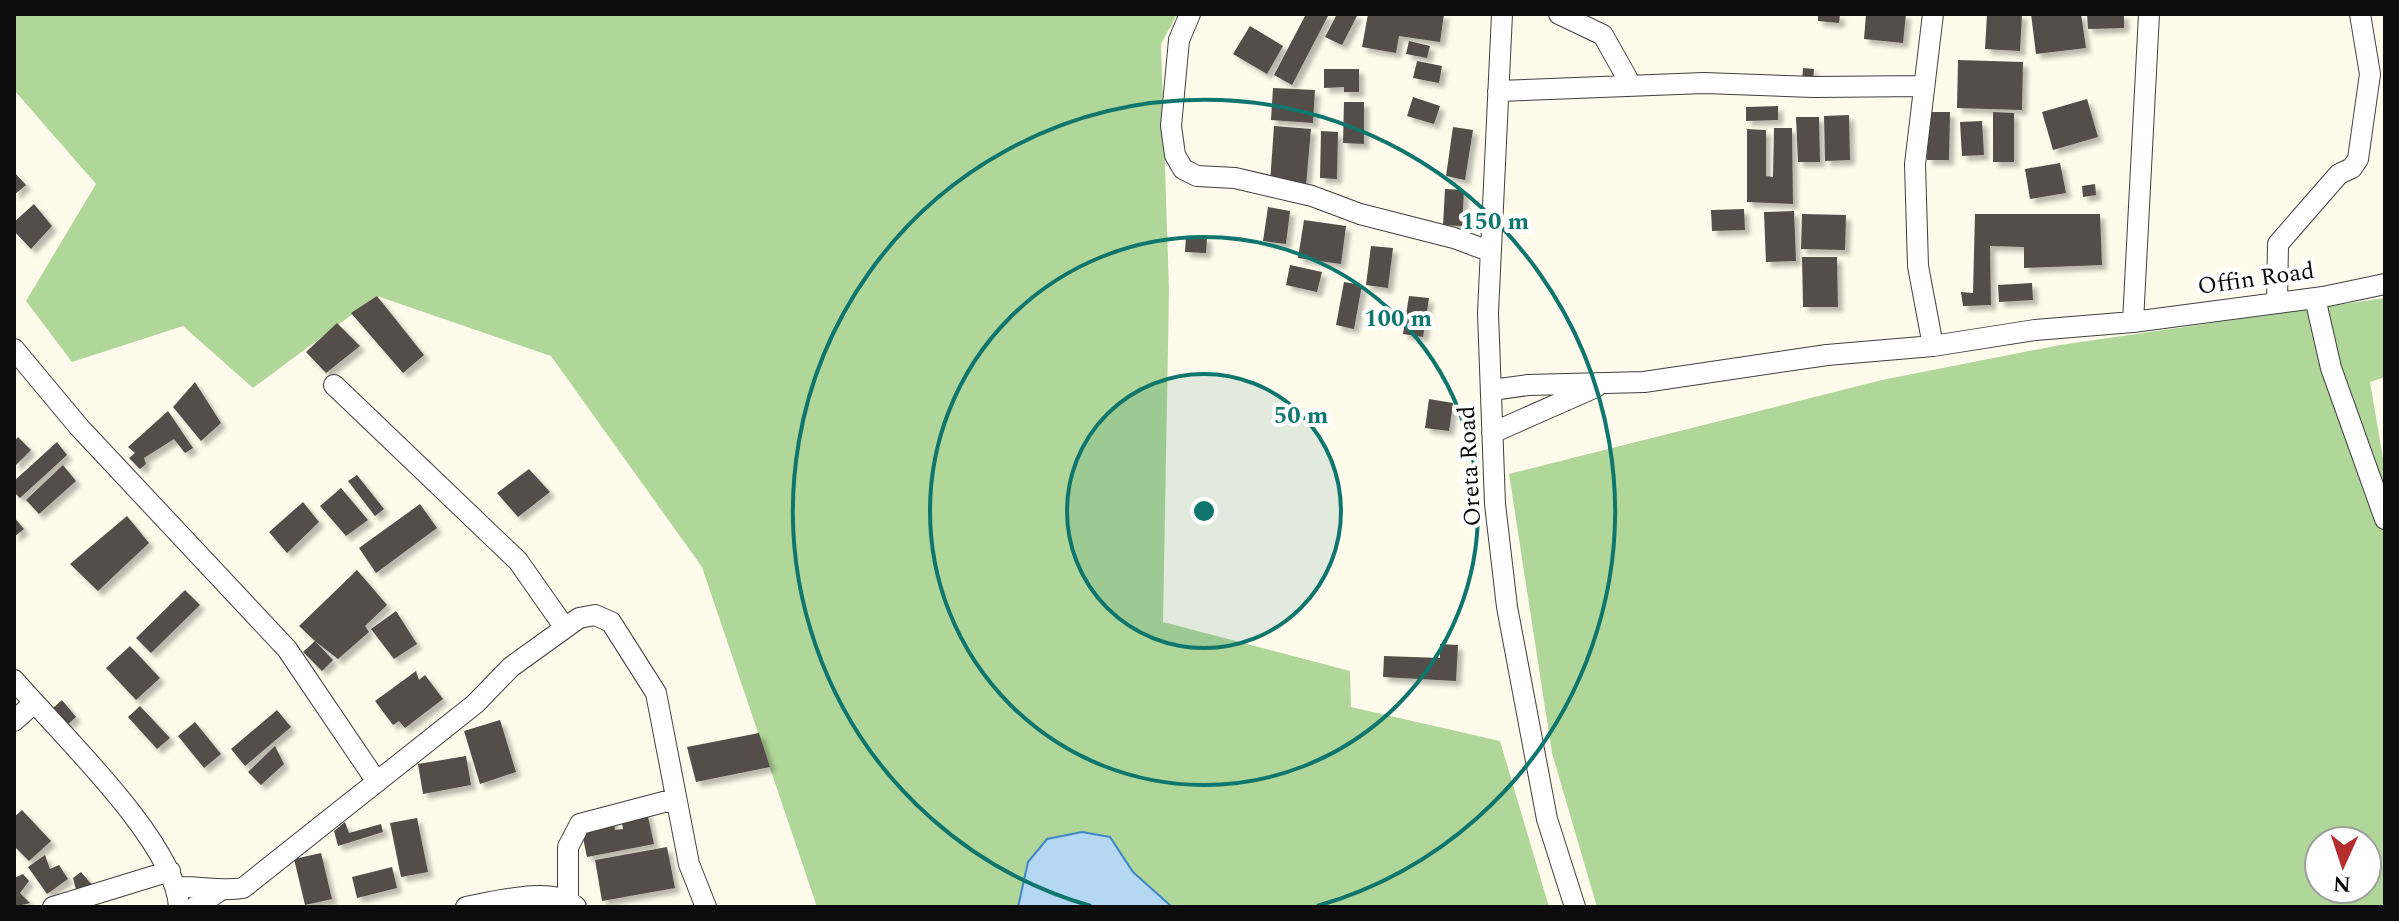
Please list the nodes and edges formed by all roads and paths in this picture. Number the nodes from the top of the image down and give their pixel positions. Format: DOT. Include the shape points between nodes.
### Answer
graph roads {
  1 [pos="1190,14"];
  2 [pos="1502,14"];
  3 [pos="1559,14"];
  4 [pos="1933,14"];
  5 [pos="2149,14"];
  6 [pos="2360,14"];
  7 [pos="1631,85"];
  8 [pos="1923,86"];
  9 [pos="1498,91"];
  10 [pos="1489,251"];
  11 [pos="2385,284"];
  12 [pos="2315,298"];
  13 [pos="2277,303"];
  14 [pos="2133,322"];
  15 [pos="1933,346"];
  16 [pos="14,349"];
  17 [pos="334,385"];
  18 [pos="1599,385"];
  19 [pos="1492,390"];
  20 [pos="1492,433"];
  21 [pos="2385,519"];
  22 [pos="565,628"];
  23 [pos="14,680"];
  24 [pos="34,703"];
  25 [pos="14,721"];
  26 [pos="377,782"];
  27 [pos="675,799"];
  28 [pos="175,888"];
  29 [pos="218,892"];
  30 [pos="572,903"];
  31 [pos="53,907"];
  32 [pos="195,907"];
  33 [pos="466,907"];
  34 [pos="706,907"];
  35 [pos="1575,907"];
  1 -- 10 [label="street" via="1179,40 1171,126 1183,169 1312,196"];
  2 -- 9 [label="street, Oreta Road"];
  3 -- 7 [label="street" via="1603,35"];
  4 -- 8 [label="street"];
  5 -- 14 [label="street"];
  6 -- 13 [label="street" via="2370,74 2358,159 2278,244"];
  7 -- 8 [label="street"];
  7 -- 9 [label="street"];
  8 -- 15 [label="street" via="1915,164 1918,251"];
  9 -- 10 [label="street, Oreta Road"];
  10 -- 19 [label="street, Oreta Road"];
  11 -- 12 [label="street, Offin Road"];
  12 -- 13 [label="street, Offin Road"];
  12 -- 21 [label="street" via="2331,368"];
  13 -- 14 [label="street, Offin Road"];
  14 -- 15 [label="street, Offin Road"];
  15 -- 18 [label="street, Offin Road"];
  16 -- 26 [label="street" via="79,427 287,649"];
  17 -- 22 [label="street" via="518,561"];
  18 -- 19 [label="street"];
  18 -- 20 [label="street"];
  19 -- 20 [label="street, Oreta Road"];
  20 -- 35 [label="street, Oreta Road" via="1507,607 1547,819"];
  22 -- 26 [label="street" via="511,667 475,704"];
  22 -- 27 [label="street" via="595,615 611,622 656,693"];
  23 -- 24 [label="street"];
  24 -- 25 [label="street"];
  24 -- 28 [label="street" via="146,831"];
  26 -- 29 [label="street" via="243,888"];
  27 -- 30 [label="street" via="580,824 568,847"];
  27 -- 34 [label="street" via="689,864"];
  28 -- 29 [label="street" via="198,886"];
  28 -- 31 [label="street"];
  29 -- 32 [label="street"];
  30 -- 33 [label="street" via="549,896"];
}
